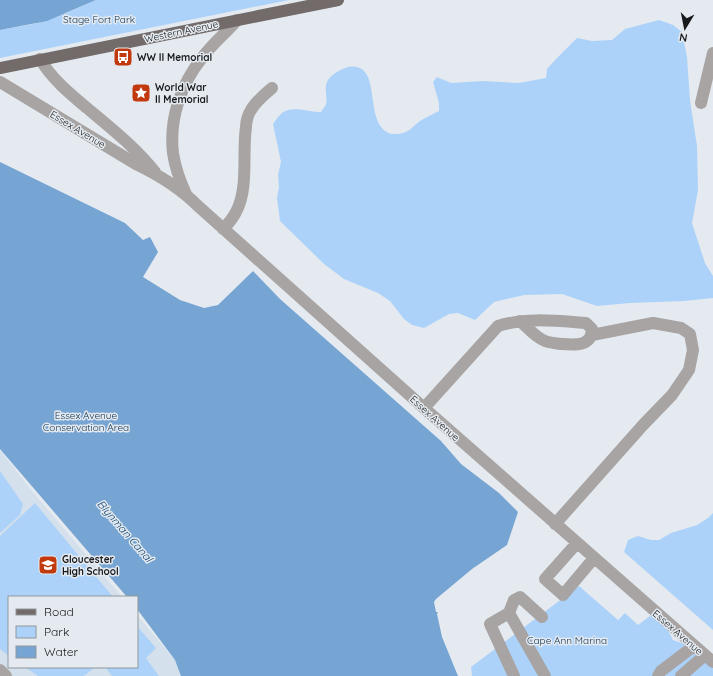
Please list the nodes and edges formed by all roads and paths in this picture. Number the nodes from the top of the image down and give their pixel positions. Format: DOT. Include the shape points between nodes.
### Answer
graph roads {
  1 [pos="337,0"];
  2 [pos="237,20"];
  3 [pos="713,53"];
  4 [pos="40,60"];
  5 [pos="0,68"];
  6 [pos="0,82"];
  7 [pos="272,88"];
  8 [pos="701,103"];
  9 [pos="157,174"];
  10 [pos="186,194"];
  11 [pos="224,229"];
  12 [pos="520,321"];
  13 [pos="592,335"];
  14 [pos="424,408"];
  15 [pos="556,524"];
  16 [pos="577,543"];
  17 [pos="594,558"];
  18 [pos="509,613"];
  19 [pos="542,617"];
  20 [pos="694,646"];
  21 [pos="709,659"];
  22 [pos="0,670"];
  23 [pos="6,676"];
  24 [pos="514,676"];
  25 [pos="546,676"];
  26 [pos="658,676"];
  27 [pos="681,676"];
  1 -- 2 [label="main road, Western Avenue"];
  2 -- 4 [label="main road, Western Avenue"];
  2 -- 10 [label="street" via="194,69 177,106 173,128 173,152"];
  3 -- 8 [label="street"];
  4 -- 5 [label="main road, Western Avenue"];
  4 -- 9 [label="street, Essex Avenue" via="48,73 144,157"];
  6 -- 9 [label="street, Essex Avenue"];
  7 -- 11 [label="street" via="250,110 244,139 244,182 241,197 237,211"];
  9 -- 10 [label="street, Essex Avenue"];
  10 -- 11 [label="street, Essex Avenue"];
  11 -- 14 [label="street, Essex Avenue"];
  12 -- 13 [label="street" via="586,323 592,329"];
  12 -- 13 [label="street" via="546,342 578,345 588,342"];
  12 -- 14 [label="street" via="498,326"];
  13 -- 15 [label="street" via="652,323 681,328 690,334 694,350 690,370 672,395"];
  14 -- 15 [label="street, Essex Avenue"];
  15 -- 16 [label="street, Essex Avenue"];
  16 -- 17 [label="street, Essex Avenue"];
  16 -- 17 [label="street" via="544,579 563,595"];
  17 -- 20 [label="street, Essex Avenue"];
  18 -- 19 [label="street" via="514,600 520,597"];
  18 -- 24 [label="street" via="490,624"];
  18 -- 25 [label="street"];
  20 -- 21 [label="street, Essex Avenue"];
  20 -- 26 [label="street"];
  21 -- 27 [label="street"];
  22 -- 23 [label="street"];
}
